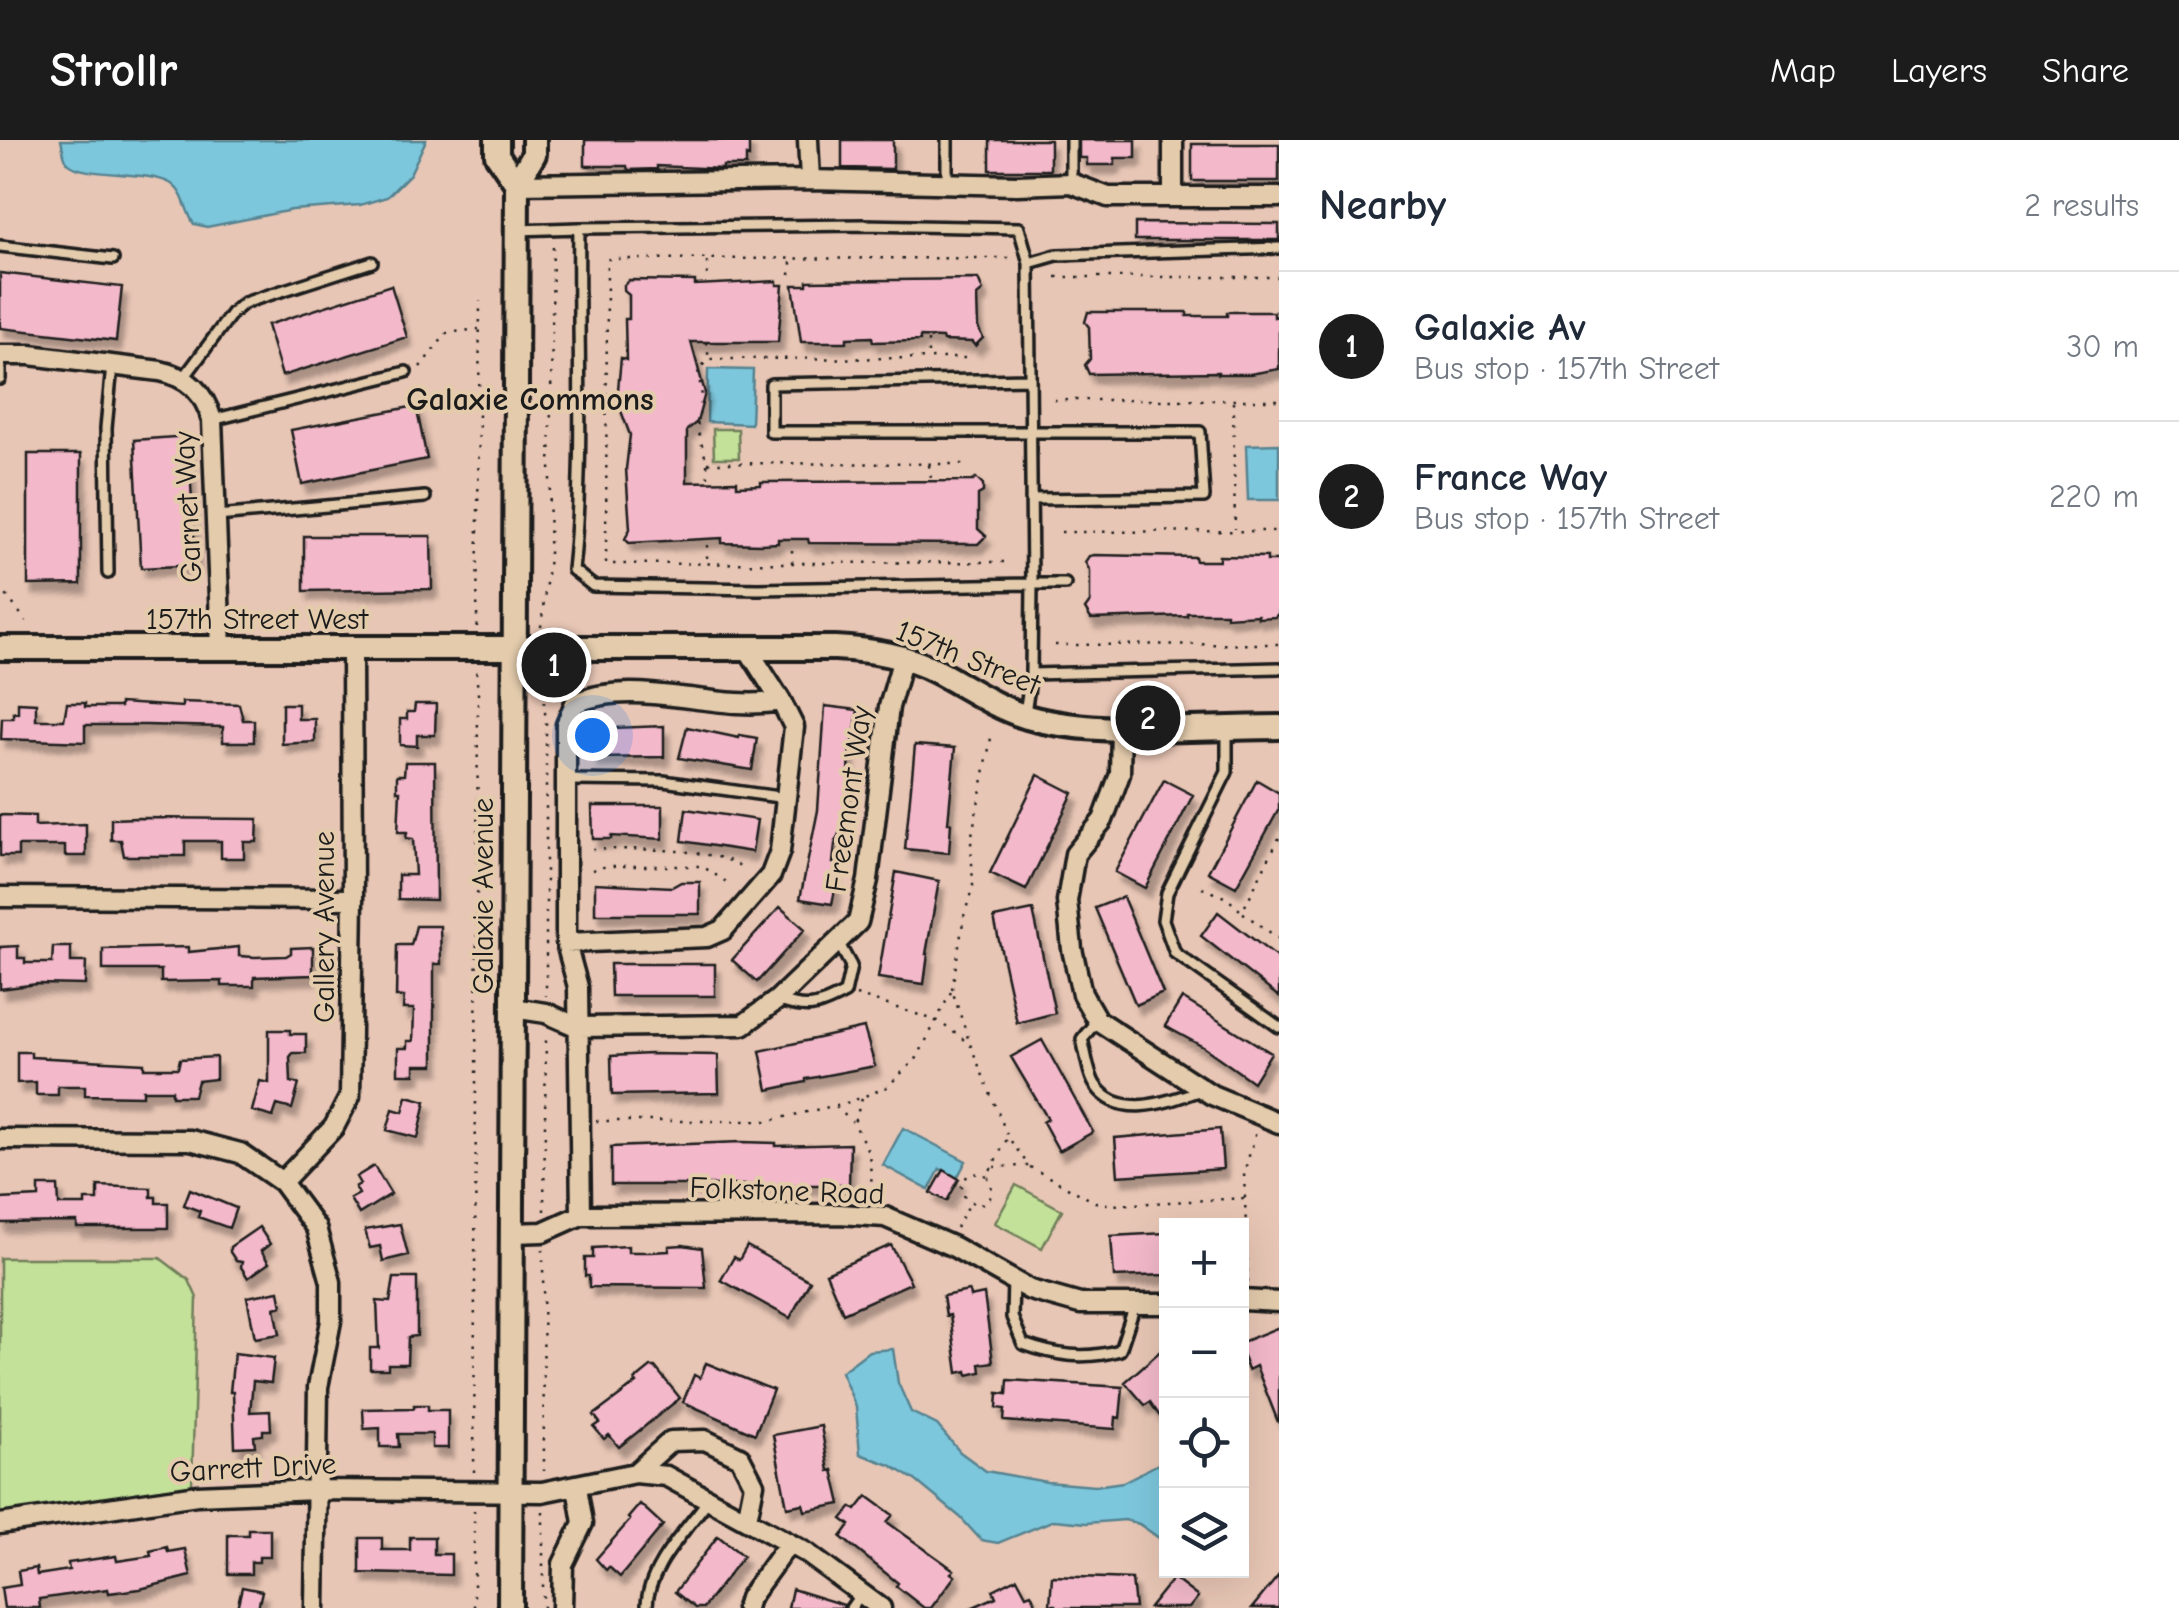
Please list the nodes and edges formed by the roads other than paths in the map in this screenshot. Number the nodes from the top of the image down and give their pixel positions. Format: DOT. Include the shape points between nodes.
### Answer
graph roads {
  1 [pos="497,140"];
  2 [pos="534,140"];
  3 [pos="808,140"];
  4 [pos="947,140"];
  5 [pos="1071,140"];
  6 [pos="1173,140"];
  7 [pos="810,180"];
  8 [pos="1071,183"];
  9 [pos="518,184"];
  10 [pos="947,184"];
  11 [pos="1172,197"];
  12 [pos="1279,197"];
  13 [pos="580,228"];
  14 [pos="517,230"];
  15 [pos="0,246"];
  16 [pos="1279,248"];
  17 [pos="113,259"];
  18 [pos="372,262"];
  19 [pos="1029,263"];
  20 [pos="0,355"];
  21 [pos="112,366"];
  22 [pos="406,372"];
  23 [pos="0,379"];
  24 [pos="183,379"];
  25 [pos="1030,379"];
  26 [pos="212,420"];
  27 [pos="1030,430"];
  28 [pos="424,498"];
  29 [pos="1031,498"];
  30 [pos="217,516"];
  31 [pos="108,573"];
  32 [pos="1032,584"];
  33 [pos="1065,584"];
  34 [pos="0,648"];
  35 [pos="221,648"];
  36 [pos="514,648"];
  37 [pos="747,648"];
  38 [pos="352,649"];
  39 [pos="903,658"];
  40 [pos="1279,668"];
  41 [pos="1031,674"];
  42 [pos="781,701"];
  43 [pos="1025,716"];
  44 [pos="1279,726"];
  45 [pos="1122,727"];
  46 [pos="1227,727"];
  47 [pos="564,780"];
  48 [pos="786,798"];
  49 [pos="0,898"];
  50 [pos="353,899"];
  51 [pos="566,942"];
  52 [pos="838,942"];
  53 [pos="777,1000"];
  54 [pos="513,1008"];
  55 [pos="1097,1020"];
  56 [pos="578,1027"];
  57 [pos="1279,1027"];
  58 [pos="1203,1089"];
  59 [pos="1274,1119"];
  60 [pos="0,1140"];
  61 [pos="282,1182"];
  62 [pos="582,1215"];
  63 [pos="512,1233"];
  64 [pos="1013,1281"];
  65 [pos="1249,1293"];
  66 [pos="1279,1302"];
  67 [pos="1135,1304"];
  68 [pos="1159,1304"];
  69 [pos="635,1473"];
  70 [pos="577,1487"];
  71 [pos="317,1490"];
  72 [pos="510,1492"];
  73 [pos="710,1498"];
  74 [pos="747,1519"];
  75 [pos="0,1524"];
  76 [pos="790,1543"];
  77 [pos="862,1592"];
  78 [pos="315,1608"];
  79 [pos="510,1608"];
  80 [pos="562,1608"];
  81 [pos="647,1608"];
  82 [pos="746,1608"];
  83 [pos="850,1608"];
  84 [pos="882,1608"];
  1 -- 9 [label="street, Galaxie Avenue" via="497,156"];
  2 -- 9 [label="street, Galaxie Avenue"];
  3 -- 7 [label="street"];
  4 -- 10 [label="lane"];
  5 -- 8 [label="lane"];
  6 -- 11 [label="street"];
  7 -- 9 [label="street"];
  7 -- 10 [label="street"];
  8 -- 10 [label="street"];
  8 -- 11 [label="street" via="1108,197"];
  9 -- 14 [label="street, Galaxie Avenue"];
  11 -- 12 [label="street"];
  13 -- 14 [label="lane"];
  13 -- 19 [label="lane" via="1019,228"];
  13 -- 32 [label="lane" via="581,446 573,570 592,586"];
  14 -- 36 [label="street, Galaxie Avenue"];
  15 -- 17 [label="lane"];
  16 -- 19 [label="lane" via="1058,254"];
  18 -- 24 [label="lane" via="244,303"];
  19 -- 25 [label="lane"];
  20 -- 21 [label="street"];
  20 -- 23 [label="lane"];
  21 -- 24 [label="street"];
  21 -- 31 [label="lane"];
  22 -- 26 [label="lane"];
  24 -- 26 [label="street, Garnet Way" via="201,393"];
  25 -- 27 [label="lane"];
  25 -- 27 [label="lane" via="771,384 771,432"];
  26 -- 30 [label="street, Garnet Way"];
  27 -- 29 [label="lane"];
  27 -- 29 [label="lane" via="1200,432 1204,496"];
  28 -- 30 [label="lane"];
  29 -- 32 [label="lane"];
  30 -- 35 [label="street, Garnet Way"];
  32 -- 33 [label="lane"];
  32 -- 41 [label="lane"];
  34 -- 35 [label="street, 157th Street West"];
  35 -- 38 [label="street, 157th Street West"];
  36 -- 37 [label="street, 157th Street"];
  36 -- 38 [label="street, 157th Street West"];
  36 -- 54 [label="street, Galaxie Avenue"];
  37 -- 39 [label="street, 157th Street" via="870,650"];
  37 -- 42 [label="street"];
  38 -- 50 [label="street, Gallery Avenue"];
  39 -- 43 [label="street, 157th Street"];
  39 -- 52 [label="street, Freemont Way" via="889,707 868,880 858,922"];
  40 -- 41 [label="lane"];
  41 -- 43 [label="lane"];
  42 -- 47 [label="street" via="594,695 575,703 566,725"];
  42 -- 48 [label="street" via="794,727"];
  43 -- 45 [label="street, 157th Street"];
  44 -- 46 [label="street, 157th Street"];
  45 -- 46 [label="street, 157th Street"];
  45 -- 55 [label="street" via="1120,774 1102,820 1075,854 1067,900 1082,994"];
  46 -- 57 [label="lane" via="1228,772 1166,893 1164,920 1176,953"];
  47 -- 48 [label="lane" via="663,781"];
  47 -- 51 [label="street"];
  48 -- 51 [label="street" via="771,875 723,930 708,937"];
  49 -- 50 [label="street"];
  50 -- 61 [label="street, Gallery Avenue" via="350,1096 334,1127"];
  51 -- 56 [label="street" via="578,987"];
  52 -- 53 [label="street, Freemont Way"];
  52 -- 53 [label="lane" via="851,966 845,993 801,1009"];
  53 -- 56 [label="street, Freemont Way" via="743,1024"];
  54 -- 56 [label="street, Freemont Way"];
  54 -- 63 [label="street, Galaxie Avenue"];
  55 -- 58 [label="street"];
  55 -- 58 [label="lane" via="1082,1039 1095,1085 1118,1104 1158,1105"];
  56 -- 62 [label="street"];
  58 -- 59 [label="street"];
  60 -- 61 [label="street" via="190,1140 240,1154"];
  61 -- 71 [label="street" via="316,1228 332,1282 318,1387"];
  62 -- 63 [label="street, Folkstone Road" via="544,1232"];
  62 -- 64 [label="street, Folkstone Road" via="885,1217"];
  63 -- 72 [label="street, Galaxie Avenue"];
  64 -- 67 [label="street, Folkstone Road" via="1080,1304"];
  64 -- 67 [label="lane" via="1012,1316 1023,1344 1053,1355 1120,1350"];
  65 -- 66 [label="street"];
  67 -- 68 [label="street, Folkstone Road"];
  69 -- 70 [label="street, Garrett Drive"];
  69 -- 73 [label="street" via="666,1476"];
  69 -- 74 [label="street" via="671,1441 706,1440 740,1456 754,1484"];
  70 -- 72 [label="street, Garrett Drive"];
  70 -- 80 [label="street" via="583,1523 563,1564"];
  71 -- 72 [label="street, Garrett Drive"];
  71 -- 75 [label="street, Garrett Drive" via="196,1495"];
  71 -- 78 [label="street"];
  72 -- 79 [label="street, Galaxie Avenue"];
  73 -- 74 [label="street"];
  73 -- 81 [label="lane" via="657,1571"];
  74 -- 76 [label="street"];
  76 -- 77 [label="street"];
  76 -- 82 [label="street"];
  77 -- 83 [label="lane"];
  77 -- 84 [label="street"];
}
